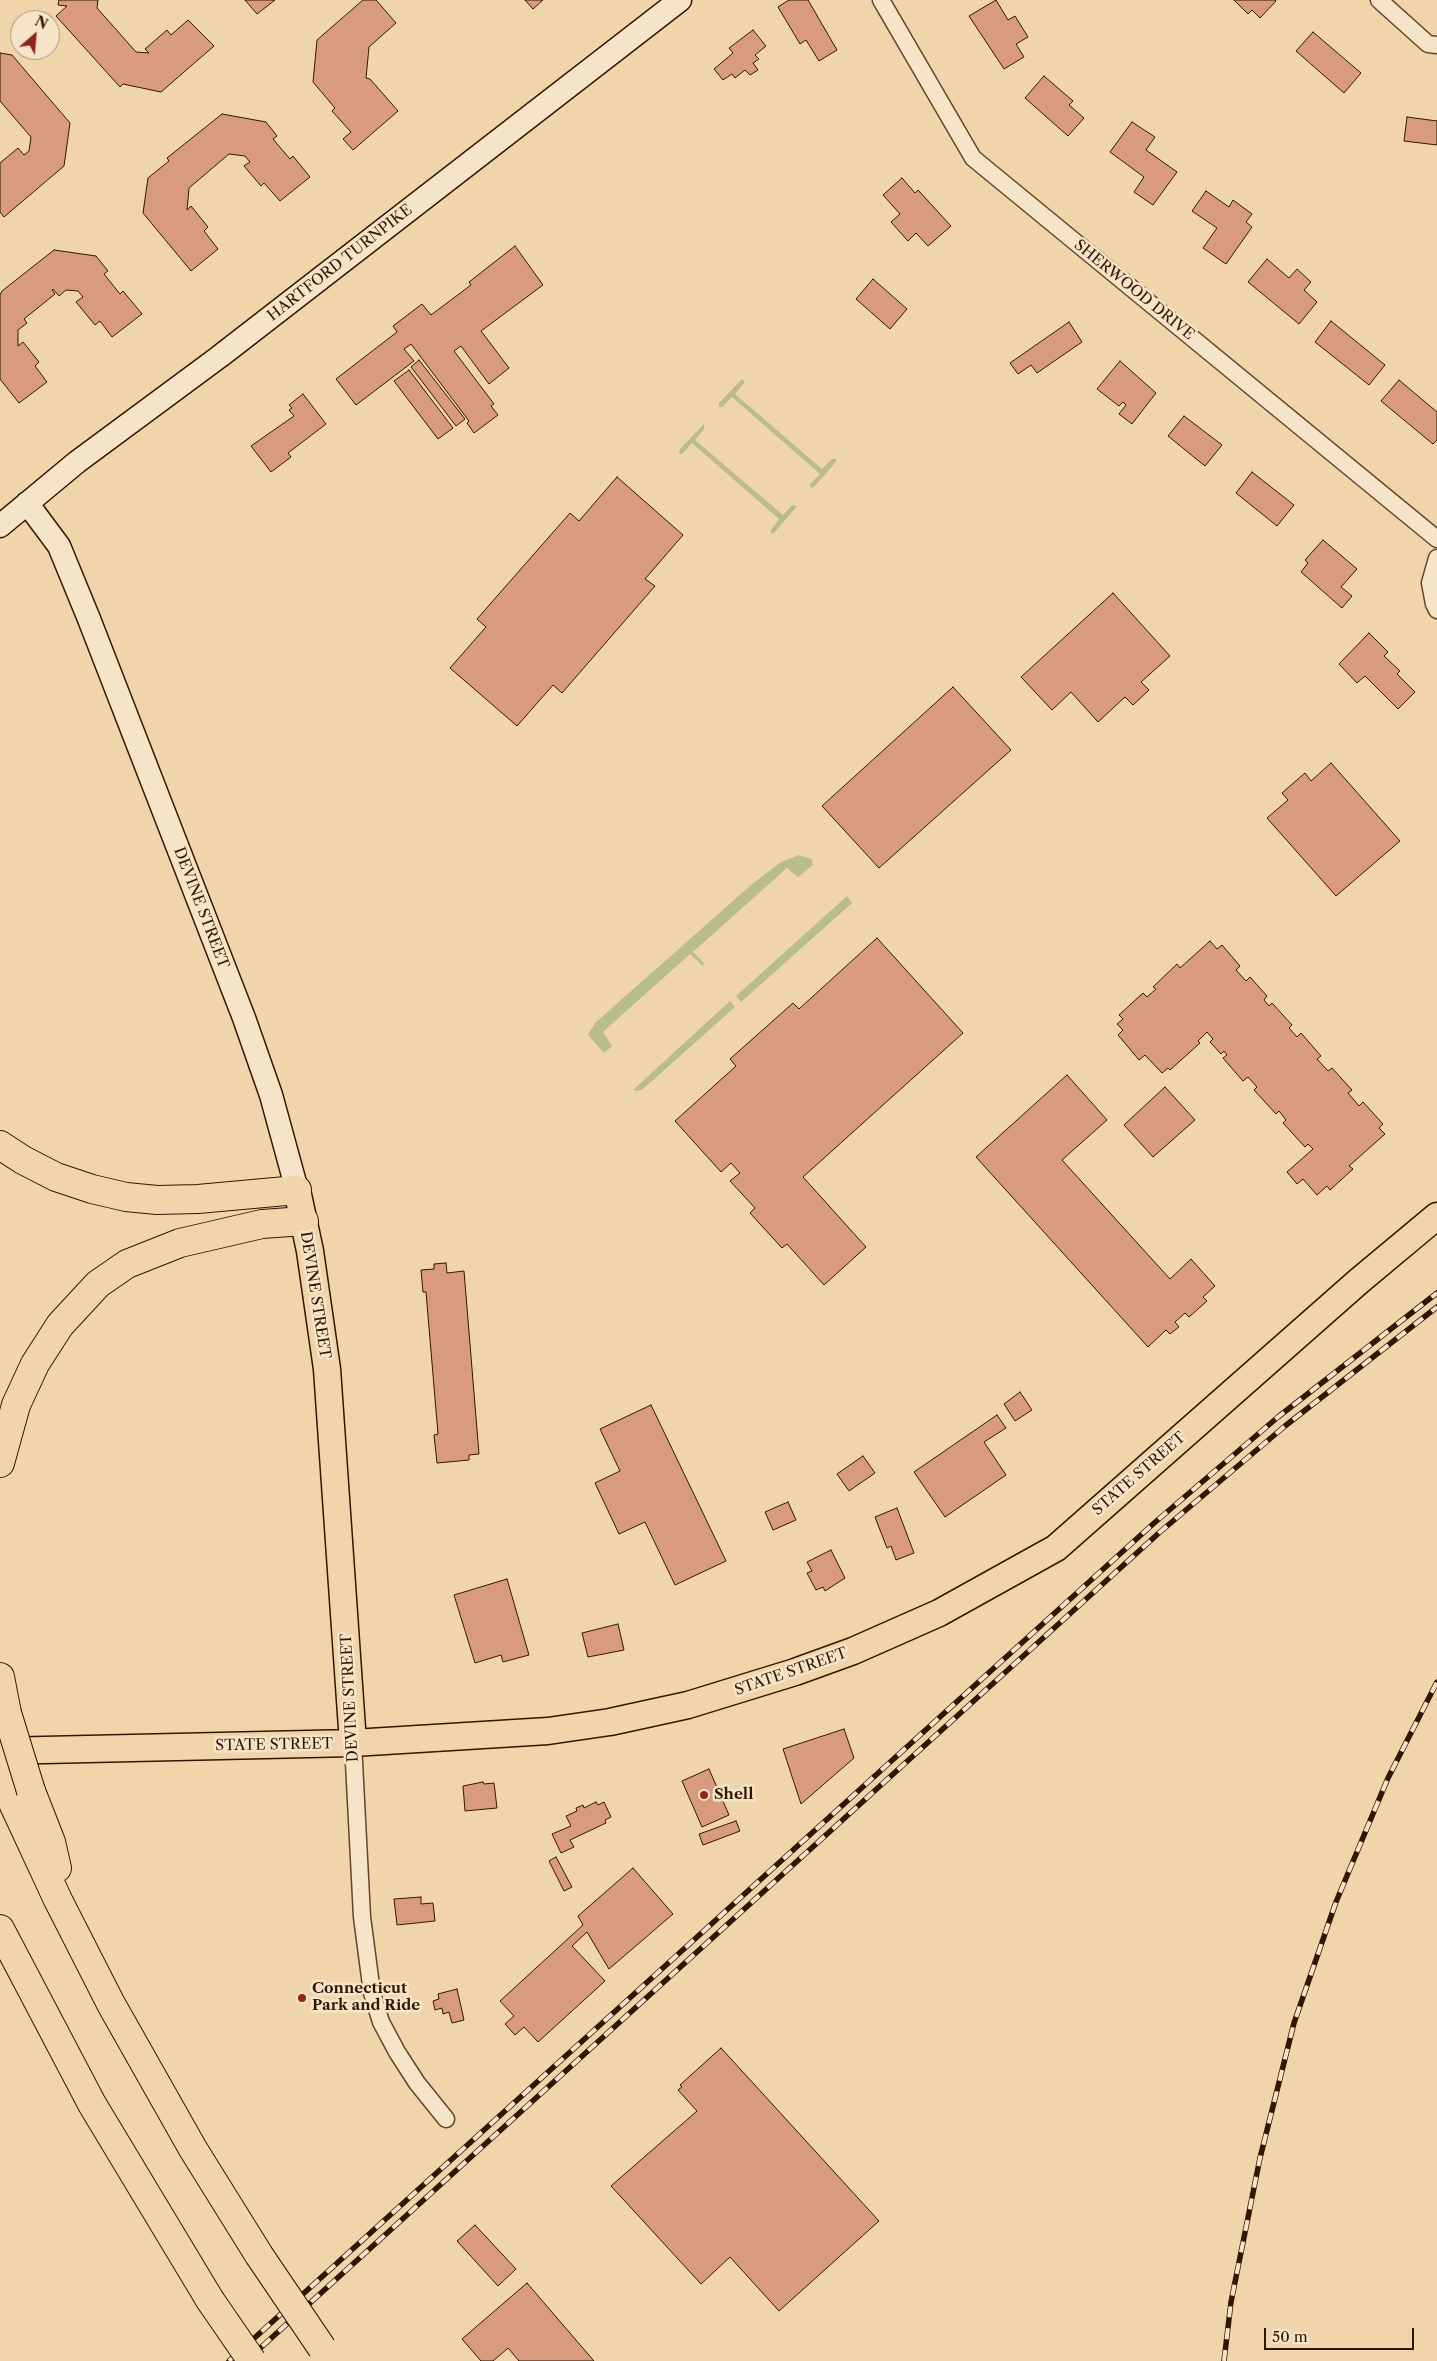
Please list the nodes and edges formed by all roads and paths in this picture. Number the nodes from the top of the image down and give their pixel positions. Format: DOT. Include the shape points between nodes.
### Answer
graph roads {
  1 [pos="680,0"];
  2 [pos="881,0"];
  3 [pos="1379,0"];
  4 [pos="1437,45"];
  5 [pos="27,503"];
  6 [pos="0,526"];
  7 [pos="1437,539"];
  8 [pos="1437,558"];
  9 [pos="1437,610"];
  10 [pos="0,1145"];
  11 [pos="298,1190"];
  12 [pos="1437,1216"];
  13 [pos="304,1221"];
  14 [pos="0,1463"];
  15 [pos="0,1677"];
  16 [pos="353,1743"];
  17 [pos="0,1751"];
  18 [pos="13,1785"];
  19 [pos="0,1929"];
  20 [pos="446,2119"];
  21 [pos="327,2354"];
  22 [pos="252,2361"];
  1 -- 5 [label="main road, HARTFORD TURNPIKE"];
  2 -- 7 [label="street, SHERWOOD DRIVE" via="973,158"];
  3 -- 4 [label="street" via="1428,44"];
  5 -- 6 [label="main road, HARTFORD TURNPIKE"];
  5 -- 11 [label="main road, DEVINE STREET" via="60,546 90,619 247,1027 271,1095"];
  8 -- 9 [label="street" via="1430,583"];
  10 -- 11 [label="highway" via="56,1177 126,1197 198,1199"];
  11 -- 13 [label="main road, DEVINE STREET"];
  12 -- 16 [label="main road, STATE STREET" via="1359,1280 1056,1548 939,1614 794,1672 636,1717 548,1731"];
  13 -- 14 [label="highway" via="262,1224 180,1242 128,1264 98,1284 60,1325 35,1364 16,1405"];
  13 -- 16 [label="main road, DEVINE STREET" via="327,1369"];
  15 -- 18 [label="highway, bridge" via="7,1712"];
  16 -- 17 [label="main road, STATE STREET"];
  16 -- 20 [label="street, DEVINE STREET" via="362,1917 372,1993 381,2022 397,2052"];
  18 -- 21 [label="highway, bridge" via="55,1854 58,1900 110,2004 259,2256"];
  19 -- 22 [label="highway, bridge" via="92,2104 210,2300"];
}
